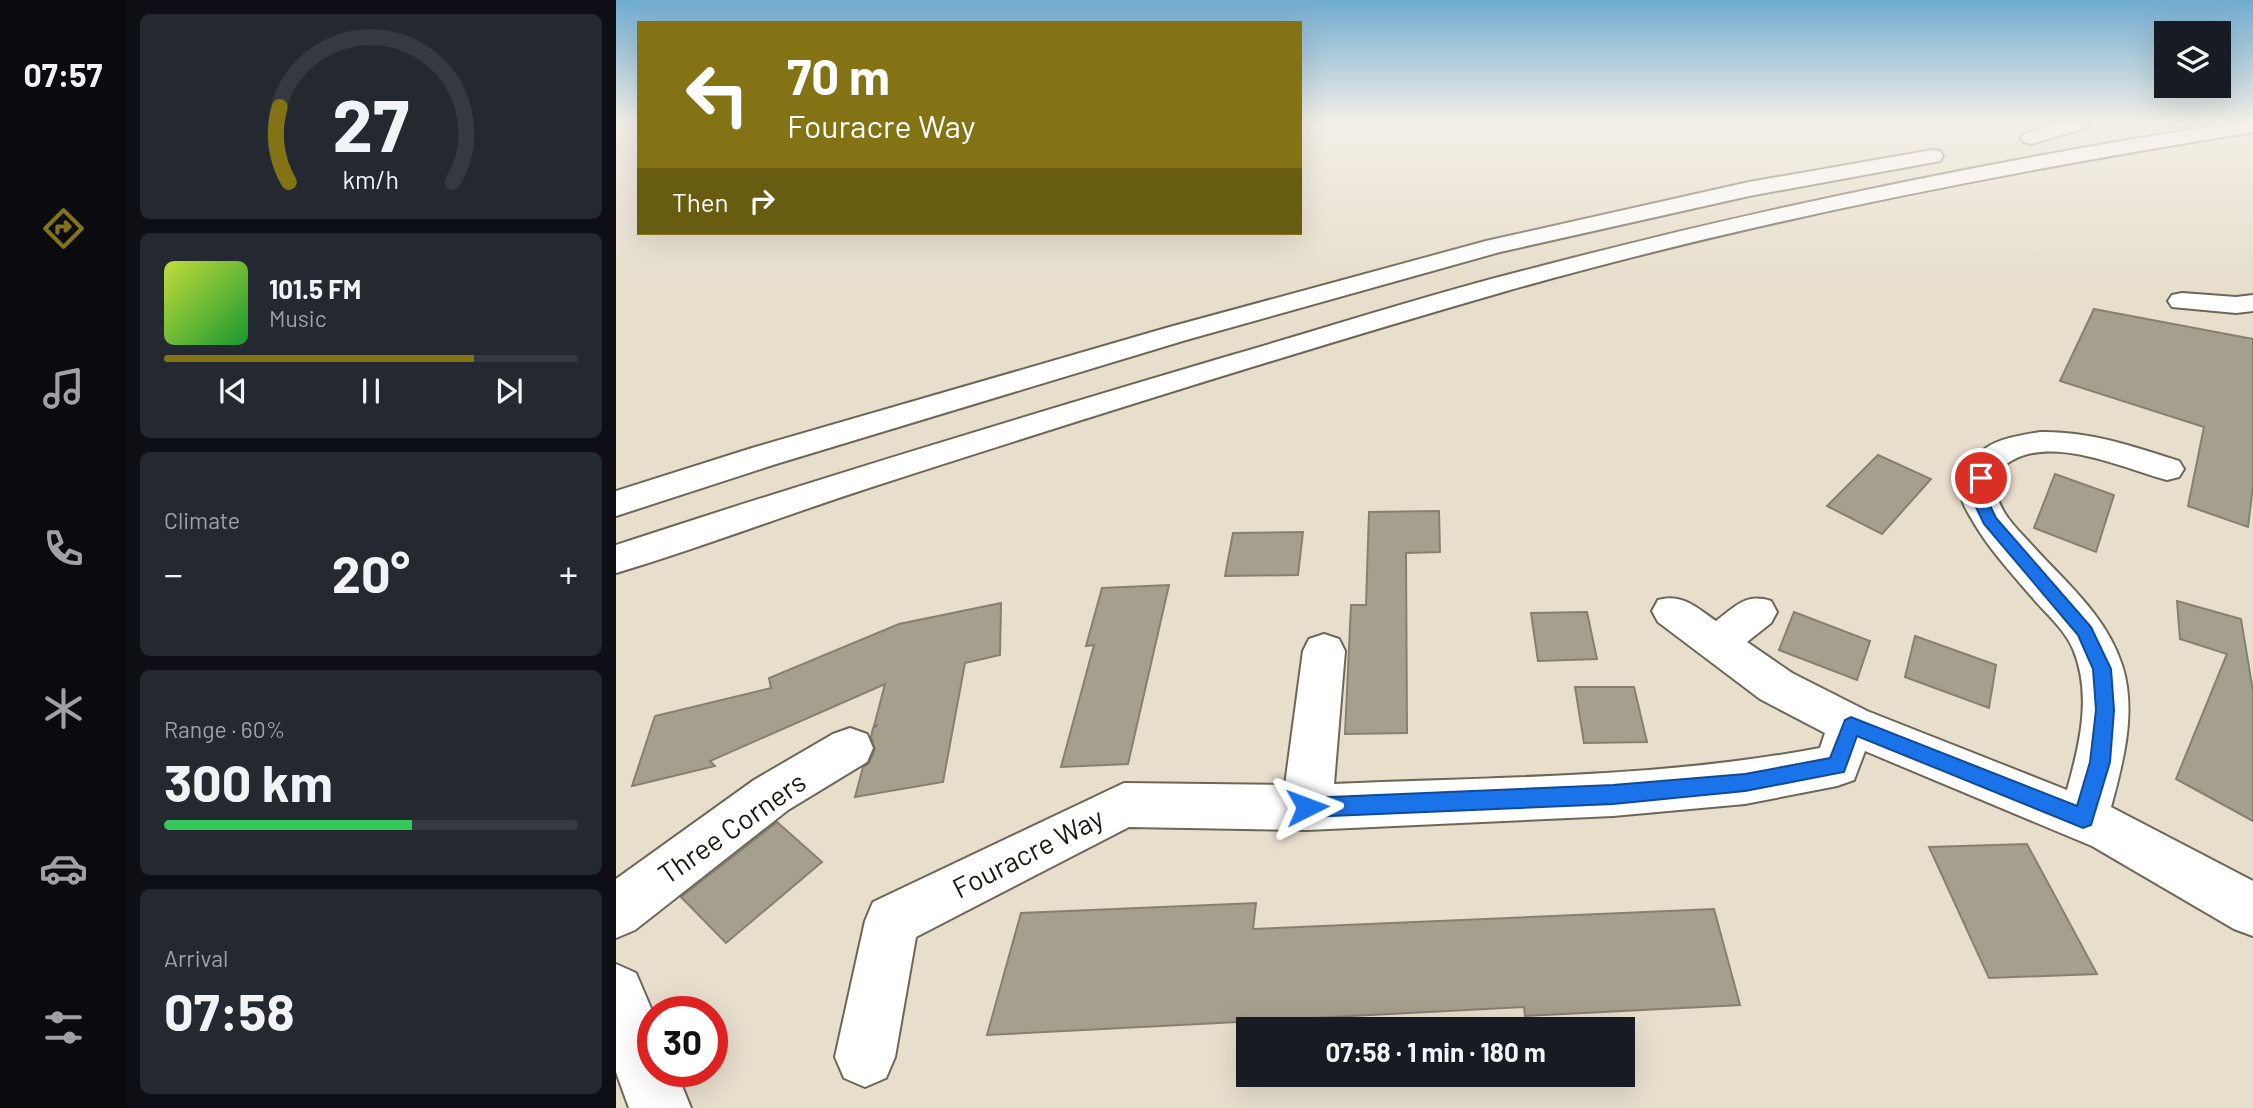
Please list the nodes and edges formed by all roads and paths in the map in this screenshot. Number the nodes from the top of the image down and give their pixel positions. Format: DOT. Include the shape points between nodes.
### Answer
graph roads {
  1 [pos="1823,176"];
  2 [pos="1969,176"];
  3 [pos="2057,176"];
  4 [pos="1830,203"];
  5 [pos="2182,301"];
  6 [pos="2247,308"];
  7 [pos="2167,469"];
  8 [pos="616,504"];
  9 [pos="616,559"];
  10 [pos="1672,611"];
  11 [pos="1757,612"];
  12 [pos="1716,643"];
  13 [pos="1324,651"];
  14 [pos="1851,725"];
  15 [pos="850,748"];
  16 [pos="1307,807"];
  17 [pos="2083,819"];
  18 [pos="2253,910"];
  19 [pos="616,911"];
  20 [pos="616,993"];
  21 [pos="865,1057"];
  22 [pos="660,1108"];
  1 -- 8 [label="main road" via="1495,246 1176,334"];
  2 -- 4 [label="main road"];
  3 -- 4 [label="main road"];
  4 -- 9 [label="main road" via="1526,278 1113,400"];
  5 -- 6 [label="main road"];
  7 -- 17 [label="main road" via="2089,444 2052,441 2018,444 1991,457 1981,478 1979,497 1989,521 2085,631 2102,669 2105,710 2100,762"];
  10 -- 12 [label="main road"];
  11 -- 12 [label="main road"];
  12 -- 14 [label="main road" via="1776,686"];
  13 -- 16 [label="main road"];
  14 -- 16 [label="main road, Fouracre Way" via="1837,765 1745,783 1613,794"];
  14 -- 17 [label="main road"];
  15 -- 19 [label="main road, Three Corners" via="771,795"];
  16 -- 21 [label="main road, Fouracre Way" via="1124,805 892,921"];
  17 -- 18 [label="main road"];
  20 -- 22 [label="main road"];
}
